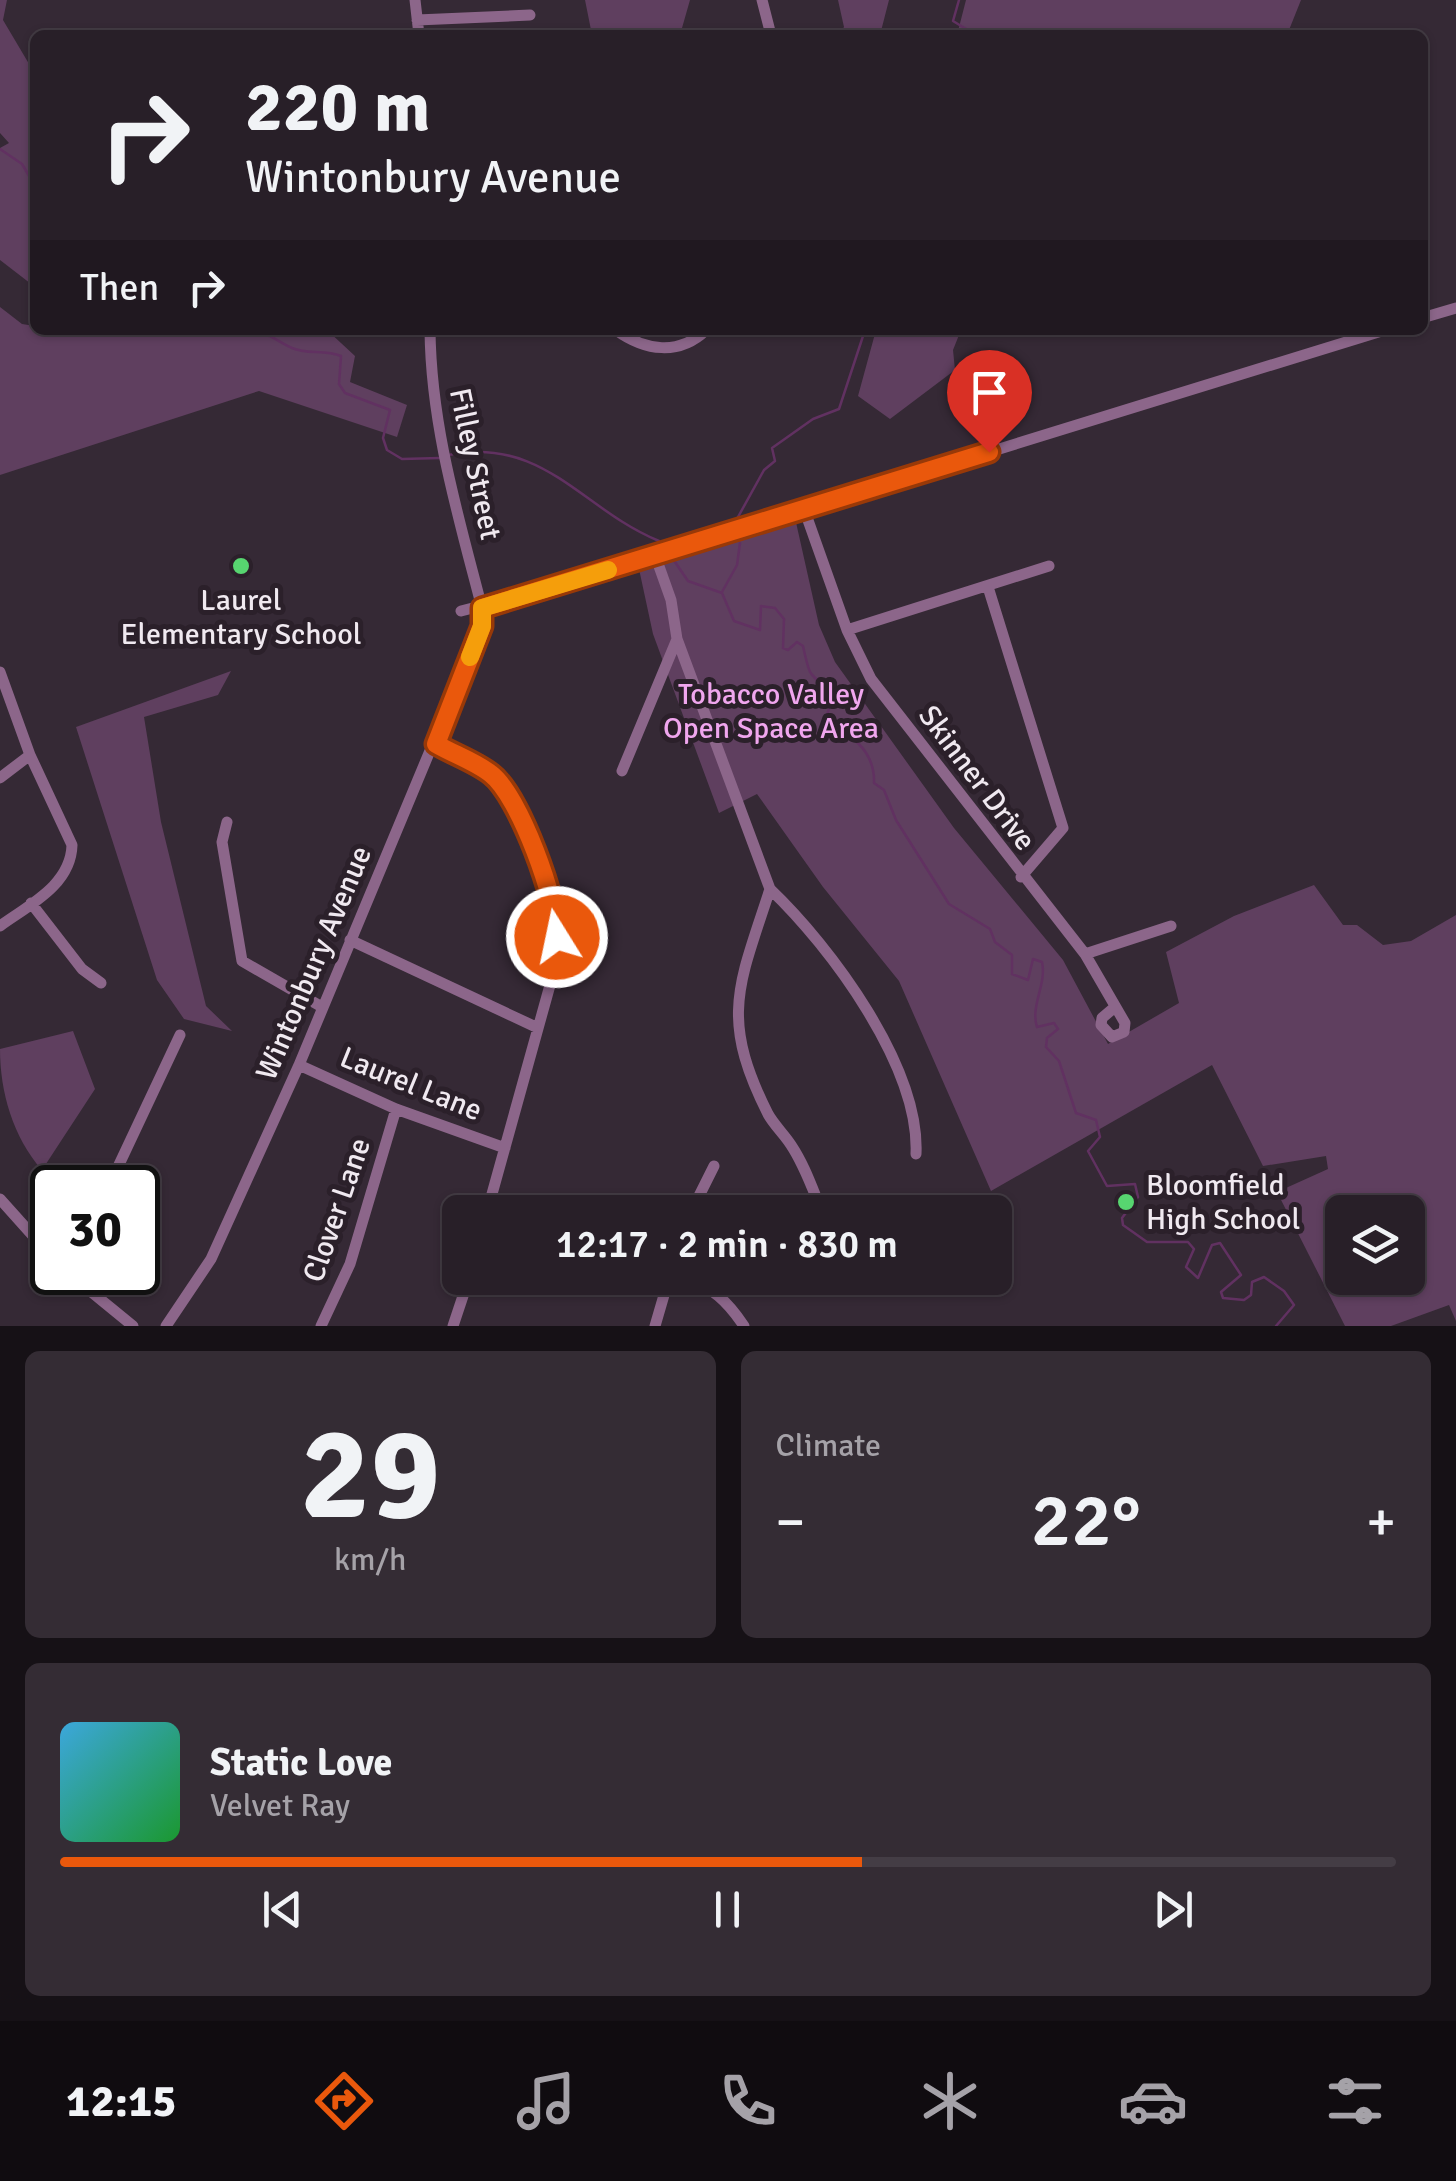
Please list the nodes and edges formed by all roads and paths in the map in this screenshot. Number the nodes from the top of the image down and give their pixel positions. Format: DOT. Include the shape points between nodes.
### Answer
graph roads {
  1 [pos="415,0"];
  2 [pos="762,0"];
  3 [pos="530,15"];
  4 [pos="417,20"];
  5 [pos="418,30"];
  6 [pos="770,30"];
  7 [pos="1456,308"];
  8 [pos="1428,316"];
  9 [pos="430,335"];
  10 [pos="625,335"];
  11 [pos="699,335"];
  12 [pos="1369,335"];
  13 [pos="804,508"];
  14 [pos="655,555"];
  15 [pos="1050,566"];
  16 [pos="988,588"];
  17 [pos="482,608"];
  18 [pos="462,611"];
  19 [pos="847,630"];
  20 [pos="677,639"];
  21 [pos="0,672"];
  22 [pos="436,744"];
  23 [pos="30,755"];
  24 [pos="622,772"];
  25 [pos="0,778"];
  26 [pos="226,822"];
  27 [pos="1021,877"];
  28 [pos="770,890"];
  29 [pos="31,903"];
  30 [pos="0,926"];
  31 [pos="1171,926"];
  32 [pos="350,940"];
  33 [pos="1084,954"];
  34 [pos="102,983"];
  35 [pos="322,1007"];
  36 [pos="1115,1007"];
  37 [pos="538,1028"];
  38 [pos="180,1035"];
  39 [pos="299,1064"];
  40 [pos="396,1109"];
  41 [pos="505,1148"];
  42 [pos="916,1154"];
  43 [pos="119,1165"];
  44 [pos="714,1166"];
  45 [pos="492,1195"];
  46 [pos="700,1195"];
  47 [pos="815,1195"];
  48 [pos="0,1199"];
  49 [pos="30,1231"];
  50 [pos="95,1295"];
  51 [pos="463,1295"];
  52 [pos="664,1295"];
  53 [pos="718,1295"];
  54 [pos="133,1326"];
  55 [pos="166,1326"];
  56 [pos="321,1326"];
  57 [pos="453,1326"];
  58 [pos="656,1326"];
  59 [pos="744,1326"];
  1 -- 4 [label="street"];
  2 -- 6 [label="street"];
  3 -- 4 [label="street"];
  4 -- 5 [label="street"];
  7 -- 8 [label="street"];
  9 -- 17 [label="street, Filley Street" via="443,457"];
  10 -- 11 [label="street" via="666,349"];
  12 -- 13 [label="street"];
  13 -- 14 [label="street"];
  13 -- 19 [label="street, Skinner Drive"];
  14 -- 17 [label="street"];
  14 -- 20 [label="street"];
  15 -- 16 [label="street"];
  16 -- 19 [label="street"];
  16 -- 27 [label="street" via="1063,828"];
  17 -- 18 [label="street"];
  17 -- 22 [label="street, Wintonbury Avenue" via="482,626"];
  19 -- 27 [label="street, Skinner Drive" via="871,679"];
  20 -- 24 [label="street"];
  20 -- 28 [label="street"];
  21 -- 23 [label="street"];
  22 -- 32 [label="street, Wintonbury Avenue"];
  22 -- 37 [label="street" via="494,775 543,870 558,914 557,960"];
  23 -- 25 [label="street"];
  23 -- 29 [label="street" via="72,845 60,881"];
  26 -- 35 [label="street" via="222,842 242,961"];
  27 -- 33 [label="street, Skinner Drive"];
  28 -- 42 [label="street" via="877,1027 917,1131"];
  28 -- 47 [label="street" via="737,993 737,1024 770,1117"];
  29 -- 30 [label="street"];
  29 -- 34 [label="street" via="82,969"];
  31 -- 33 [label="street"];
  32 -- 35 [label="street, Wintonbury Avenue"];
  32 -- 37 [label="street"];
  33 -- 36 [label="street, Skinner Drive"];
  35 -- 39 [label="street, Wintonbury Avenue"];
  37 -- 41 [label="street"];
  38 -- 43 [label="street"];
  39 -- 40 [label="street, Laurel Lane"];
  39 -- 55 [label="street, Wintonbury Avenue" via="211,1259"];
  40 -- 41 [label="street, Laurel Lane"];
  40 -- 56 [label="street, Clover Lane" via="350,1264"];
  41 -- 45 [label="street"];
  44 -- 46 [label="street"];
  48 -- 49 [label="street"];
  50 -- 54 [label="street"];
  51 -- 57 [label="street"];
  52 -- 58 [label="street"];
  53 -- 59 [label="street"];
}
